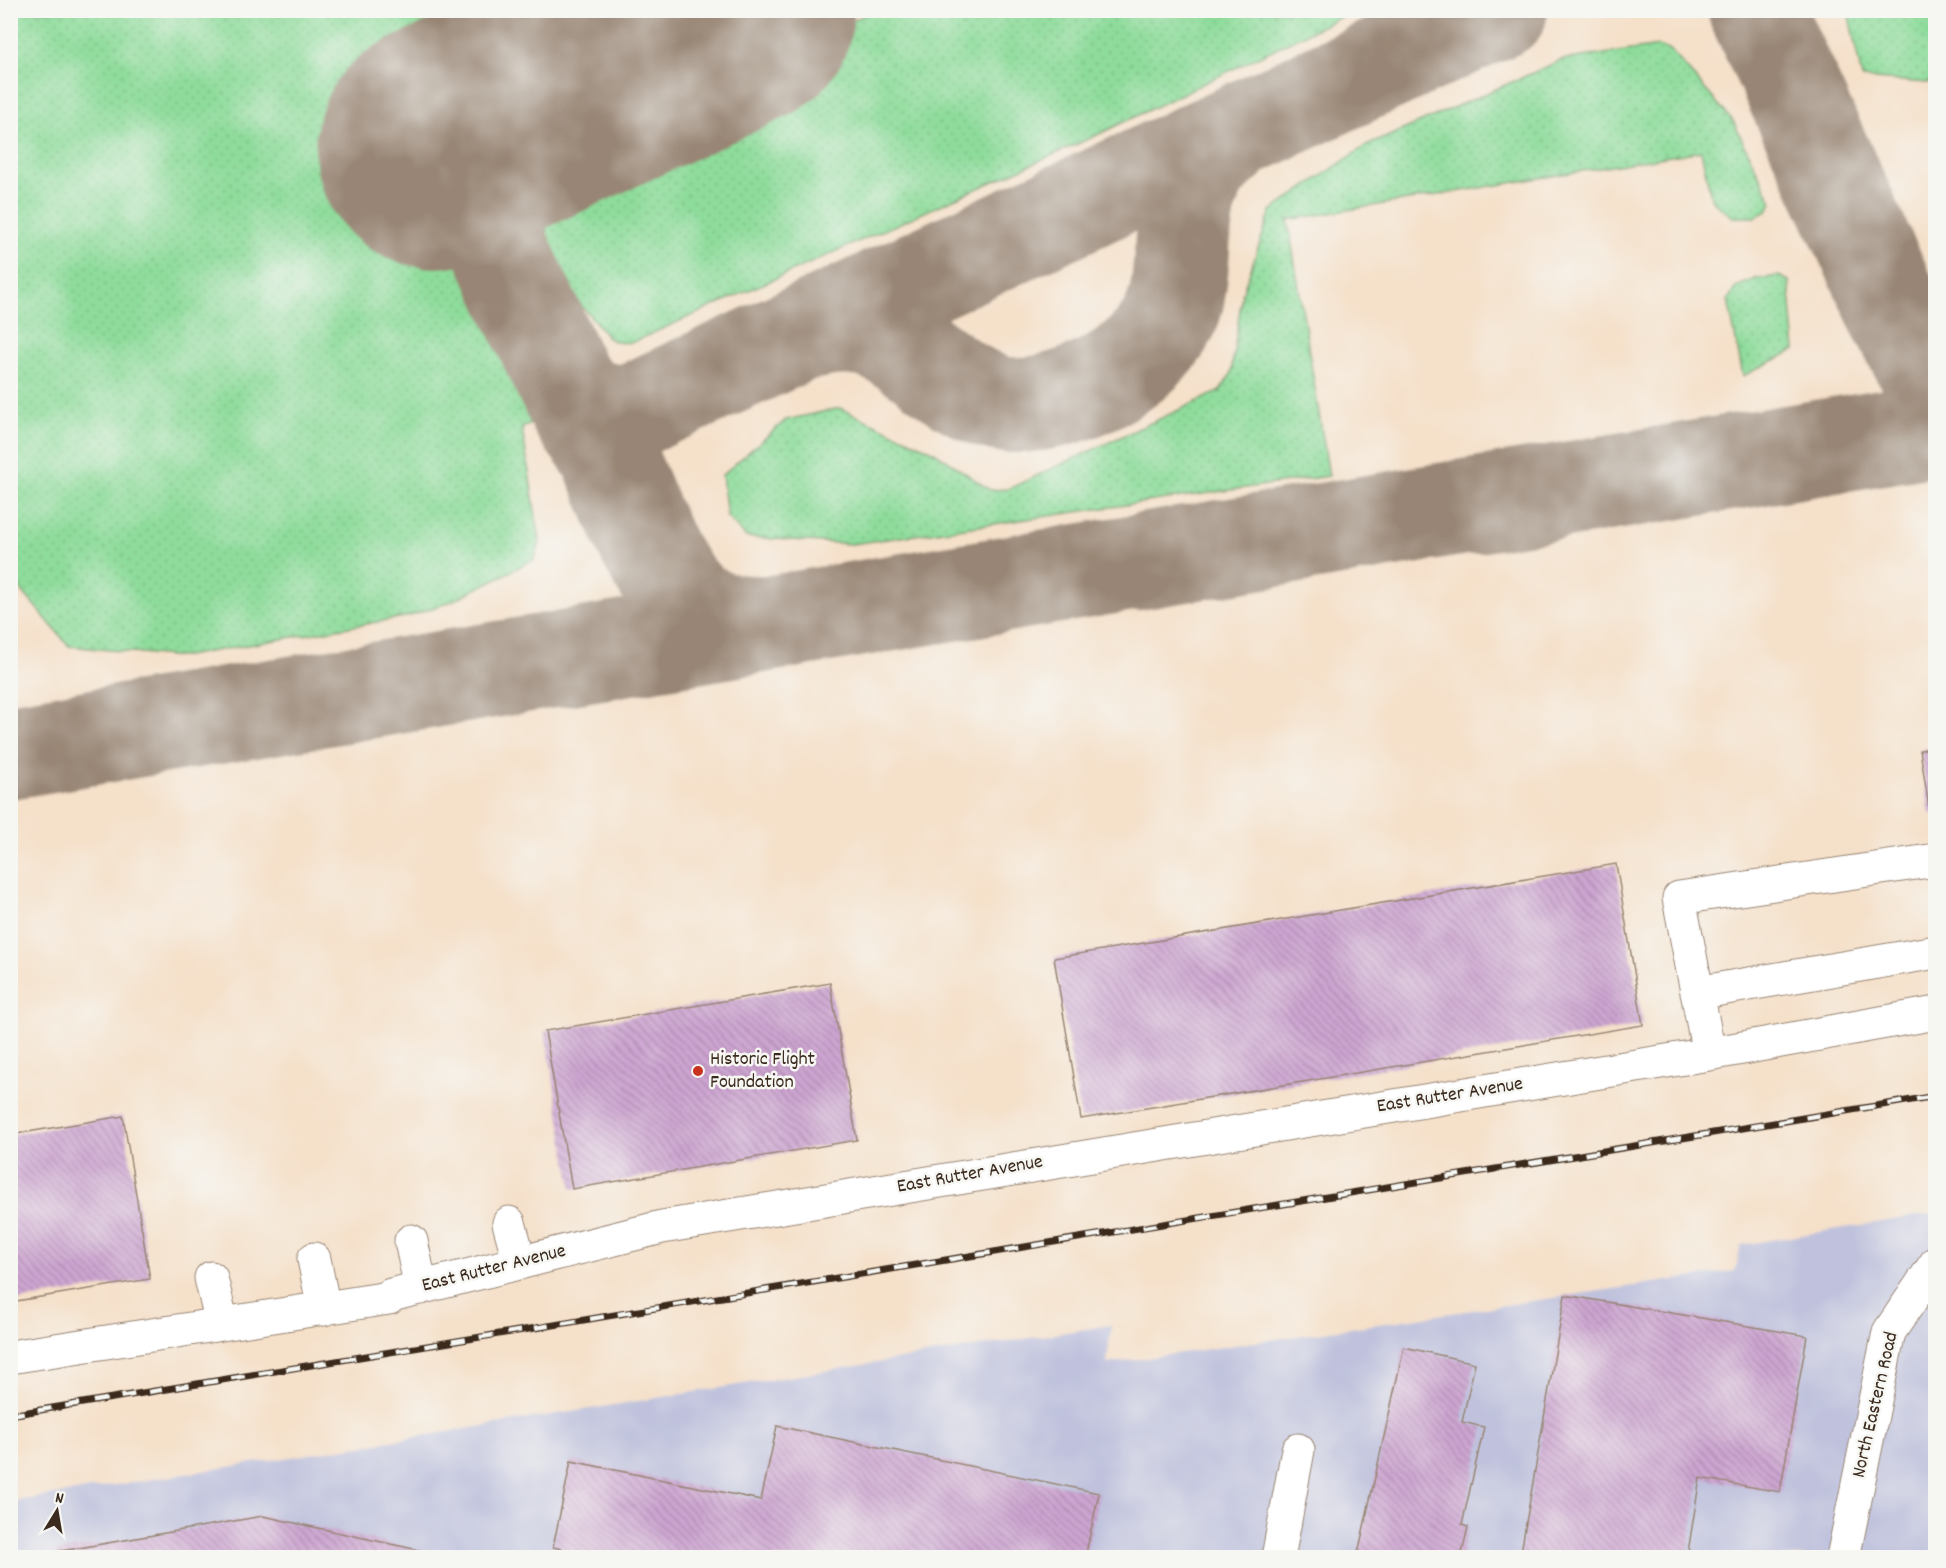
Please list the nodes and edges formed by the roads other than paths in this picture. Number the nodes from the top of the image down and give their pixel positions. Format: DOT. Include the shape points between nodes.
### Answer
graph roads {
  1 [pos="1935,860"];
  2 [pos="1935,952"];
  3 [pos="1697,993"];
  4 [pos="1935,1013"];
  5 [pos="1709,1054"];
  6 [pos="509,1223"];
  7 [pos="411,1241"];
  8 [pos="314,1259"];
  9 [pos="520,1263"];
  10 [pos="1935,1263"];
  11 [pos="211,1278"];
  12 [pos="421,1288"];
  13 [pos="324,1308"];
  14 [pos="222,1324"];
  15 [pos="10,1357"];
  16 [pos="1298,1450"];
  17 [pos="1278,1557"];
  18 [pos="1843,1557"];
  1 -- 3 [label="street" via="1679,898"];
  2 -- 3 [label="street"];
  3 -- 5 [label="street"];
  4 -- 5 [label="street, East Rutter Avenue"];
  5 -- 9 [label="street, East Rutter Avenue" via="662,1227"];
  6 -- 9 [label="street"];
  7 -- 12 [label="street"];
  8 -- 13 [label="street"];
  9 -- 12 [label="street, East Rutter Avenue"];
  10 -- 18 [label="street, North Eastern Road" via="1889,1332"];
  11 -- 14 [label="street"];
  12 -- 13 [label="street, East Rutter Avenue" via="389,1298"];
  13 -- 14 [label="street, East Rutter Avenue"];
  14 -- 15 [label="street, East Rutter Avenue"];
  16 -- 17 [label="street"];
}
